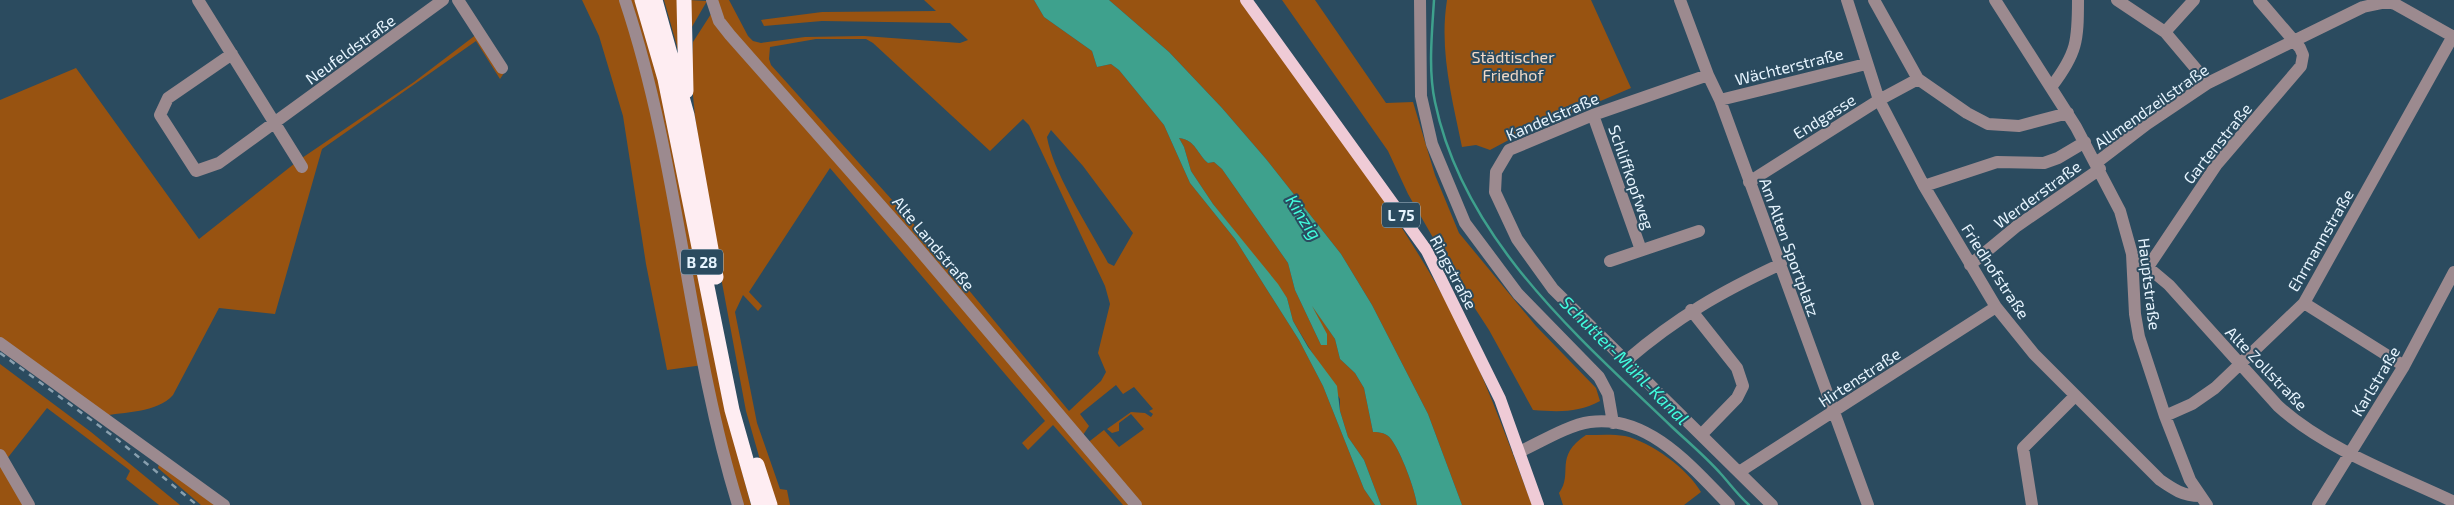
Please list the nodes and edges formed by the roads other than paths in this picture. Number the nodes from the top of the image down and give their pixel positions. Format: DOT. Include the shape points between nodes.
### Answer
graph roads {
  1 [pos="198,0"];
  2 [pos="443,0"];
  3 [pos="458,0"];
  4 [pos="625,0"];
  5 [pos="642,0"];
  6 [pos="655,0"];
  7 [pos="684,0"];
  8 [pos="712,0"];
  9 [pos="1246,0"];
  10 [pos="1420,0"];
  11 [pos="1680,0"];
  12 [pos="1847,0"];
  13 [pos="1874,0"];
  14 [pos="1995,0"];
  15 [pos="2078,0"];
  16 [pos="2117,0"];
  17 [pos="2194,0"];
  18 [pos="2259,0"];
  19 [pos="2387,1"];
  20 [pos="2165,32"];
  21 [pos="2454,36"];
  22 [pos="2295,42"];
  23 [pos="232,54"];
  24 [pos="1866,64"];
  25 [pos="502,68"];
  26 [pos="1708,75"];
  27 [pos="1918,79"];
  28 [pos="2208,83"];
  29 [pos="2052,86"];
  30 [pos="1720,100"];
  31 [pos="1879,100"];
  32 [pos="2068,112"];
  33 [pos="687,115"];
  34 [pos="1593,115"];
  35 [pos="275,122"];
  36 [pos="2085,142"];
  37 [pos="2098,166"];
  38 [pos="302,167"];
  39 [pos="1749,182"];
  40 [pos="1924,186"];
  41 [pos="1699,231"];
  42 [pos="1641,250"];
  43 [pos="2132,254"];
  44 [pos="1610,261"];
  45 [pos="1781,264"];
  46 [pos="1970,265"];
  47 [pos="2148,267"];
  48 [pos="2454,272"];
  49 [pos="2304,303"];
  50 [pos="1996,307"];
  51 [pos="1691,310"];
  52 [pos="0,343"];
  53 [pos="1627,360"];
  54 [pos="2240,365"];
  55 [pos="2404,366"];
  56 [pos="2075,396"];
  57 [pos="1834,412"];
  58 [pos="2166,416"];
  59 [pos="1614,423"];
  60 [pos="1702,434"];
  61 [pos="1519,452"];
  62 [pos="2350,452"];
  63 [pos="0,454"];
  64 [pos="1739,472"];
  65 [pos="2203,500"];
  66 [pos="2454,502"];
  67 [pos="28,505"];
  68 [pos="224,505"];
  69 [pos="738,505"];
  70 [pos="759,505"];
  71 [pos="770,505"];
  72 [pos="1136,505"];
  73 [pos="1538,505"];
  74 [pos="1729,505"];
  75 [pos="1772,505"];
  76 [pos="1868,505"];
  77 [pos="2032,505"];
  78 [pos="2318,505"];
  1 -- 23 [label="street"];
  2 -- 35 [label="street, Neufeldstraße"];
  3 -- 25 [label="street"];
  4 -- 69 [label="street" via="648,72 702,365"];
  5 -- 70 [label="highway, B 28" via="665,78 732,410"];
  6 -- 33 [label="highway, B 28"];
  7 -- 33 [label="highway"];
  8 -- 72 [label="street, Alte Landstraße" via="719,21 730,35 911,240"];
  9 -- 61 [label="main road, Ringstraße / L 75" via="1428,251 1500,399"];
  10 -- 59 [label="street" via="1421,96 1432,144 1466,223 1518,294 1599,377 1608,394"];
  11 -- 26 [label="street, Am Alten Sportplatz"];
  12 -- 24 [label="street, Friedhofstraße"];
  13 -- 27 [label="street"];
  14 -- 29 [label="street, Hauptstraße"];
  15 -- 29 [label="street" via="2078,38 2073,54"];
  16 -- 20 [label="street"];
  17 -- 20 [label="street"];
  18 -- 22 [label="street"];
  19 -- 21 [label="street"];
  19 -- 22 [label="street, Allmendzeilstraße" via="2363,7"];
  20 -- 28 [label="street"];
  21 -- 49 [label="street, Ehrmannstraße"];
  22 -- 28 [label="street, Allmendzeilstraße"];
  22 -- 47 [label="street, Gartenstraße" via="2303,55 2296,74 2217,164"];
  23 -- 35 [label="street"];
  23 -- 35 [label="street, Neufeldstraße" via="168,98 160,114 196,170 219,163"];
  24 -- 30 [label="street, Wächterstraße"];
  24 -- 31 [label="street, Friedhofstraße"];
  26 -- 30 [label="street, Am Alten Sportplatz"];
  26 -- 34 [label="street, Kandelstraße"];
  27 -- 31 [label="street, Endgasse"];
  27 -- 32 [label="street" via="1988,124 2018,126"];
  28 -- 37 [label="street, Allmendzeilstraße" via="2147,124"];
  29 -- 32 [label="street, Hauptstraße"];
  30 -- 39 [label="street, Am Alten Sportplatz"];
  31 -- 39 [label="street, Endgasse"];
  31 -- 40 [label="street, Friedhofstraße"];
  32 -- 36 [label="street, Hauptstraße"];
  33 -- 71 [label="highway, B 28" via="737,391"];
  34 -- 42 [label="street, Schliffkopfweg"];
  34 -- 53 [label="street, Kandelstraße" via="1509,150 1496,172 1494,192 1517,238 1544,277"];
  35 -- 38 [label="street"];
  36 -- 37 [label="street, Hauptstraße"];
  36 -- 40 [label="street" via="2044,163 1997,162"];
  37 -- 43 [label="street, Hauptstraße" via="2120,211"];
  37 -- 46 [label="street, Werderstraße"];
  39 -- 45 [label="street, Am Alten Sportplatz"];
  40 -- 46 [label="street, Friedhofstraße"];
  41 -- 42 [label="street, Schliffkopfweg"];
  42 -- 44 [label="street, Schliffkopfweg"];
  43 -- 47 [label="street, Alte Zollstraße"];
  43 -- 58 [label="street, Hauptstraße" via="2136,327"];
  45 -- 51 [label="street"];
  45 -- 57 [label="street, Am Alten Sportplatz"];
  46 -- 50 [label="street, Friedhofstraße"];
  47 -- 54 [label="street, Alte Zollstraße" via="2169,285"];
  48 -- 55 [label="street, Karlstraße"];
  49 -- 54 [label="street, Ehrmannstraße"];
  49 -- 55 [label="street"];
  50 -- 56 [label="street, Friedhofstraße" via="2034,354"];
  50 -- 57 [label="street, Hirtenstraße"];
  51 -- 53 [label="street"];
  51 -- 60 [label="street" via="1737,368 1743,386 1737,398"];
  52 -- 68 [label="street"];
  53 -- 60 [label="street, Kandelstraße"];
  54 -- 58 [label="street, Ehrmannstraße" via="2201,398"];
  54 -- 62 [label="street, Alte Zollstraße" via="2288,416"];
  55 -- 62 [label="street, Karlstraße"];
  56 -- 65 [label="street, Friedhofstraße" via="2160,480 2178,492"];
  56 -- 77 [label="street" via="2022,448"];
  57 -- 64 [label="street, Hirtenstraße"];
  57 -- 76 [label="street, Am Alten Sportplatz"];
  58 -- 65 [label="street, Hauptstraße" via="2190,480"];
  59 -- 61 [label="street" via="1582,424"];
  59 -- 74 [label="street" via="1643,431 1662,442"];
  60 -- 64 [label="street, Kandelstraße"];
  61 -- 73 [label="main road, L 75"];
  62 -- 66 [label="street, Alte Zollstraße"];
  62 -- 78 [label="street, Karlstraße"];
  63 -- 67 [label="street"];
  64 -- 75 [label="street, Kandelstraße"];
}
